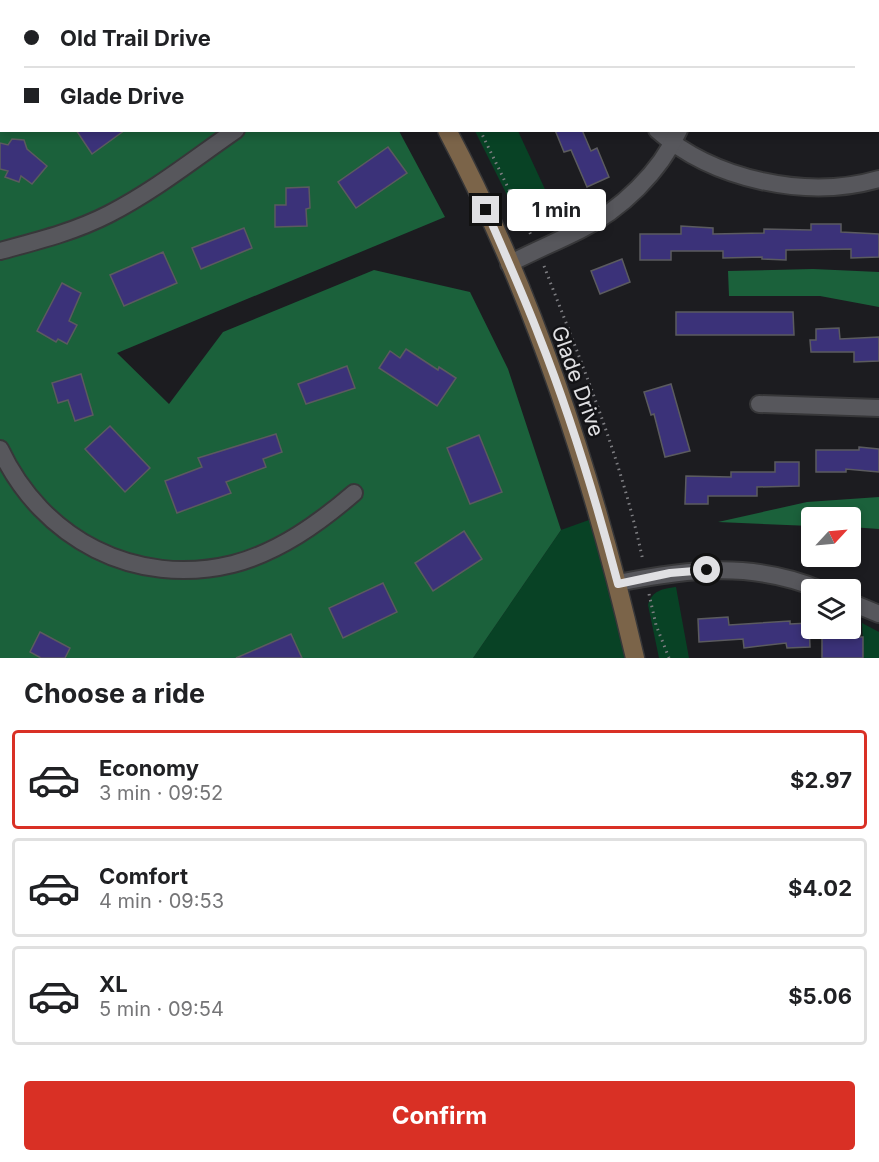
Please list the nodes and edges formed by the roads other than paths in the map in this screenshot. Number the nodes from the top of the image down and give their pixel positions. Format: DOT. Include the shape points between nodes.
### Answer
graph roads {
  1 [pos="233,132"];
  2 [pos="448,132"];
  3 [pos="676,137"];
  4 [pos="879,179"];
  5 [pos="0,251"];
  6 [pos="509,264"];
  7 [pos="759,404"];
  8 [pos="879,408"];
  9 [pos="0,449"];
  10 [pos="354,493"];
  11 [pos="801,583"];
  12 [pos="618,584"];
  13 [pos="861,607"];
  14 [pos="879,614"];
  15 [pos="635,658"];
  1 -- 5 [label="street" via="108,215 51,238"];
  2 -- 6 [label="street, Glade Drive"];
  3 -- 4 [label="street" via="701,160 768,182 837,186"];
  3 -- 6 [label="street" via="657,166 609,211 582,229"];
  6 -- 12 [label="street, Glade Drive" via="572,426"];
  7 -- 8 [label="street"];
  9 -- 10 [label="street" via="21,486 63,530 115,558 177,571 206,569 255,556 299,535"];
  11 -- 12 [label="street" via="780,576 707,570"];
  12 -- 15 [label="street, Glade Drive"];
  13 -- 14 [label="street"];
}
